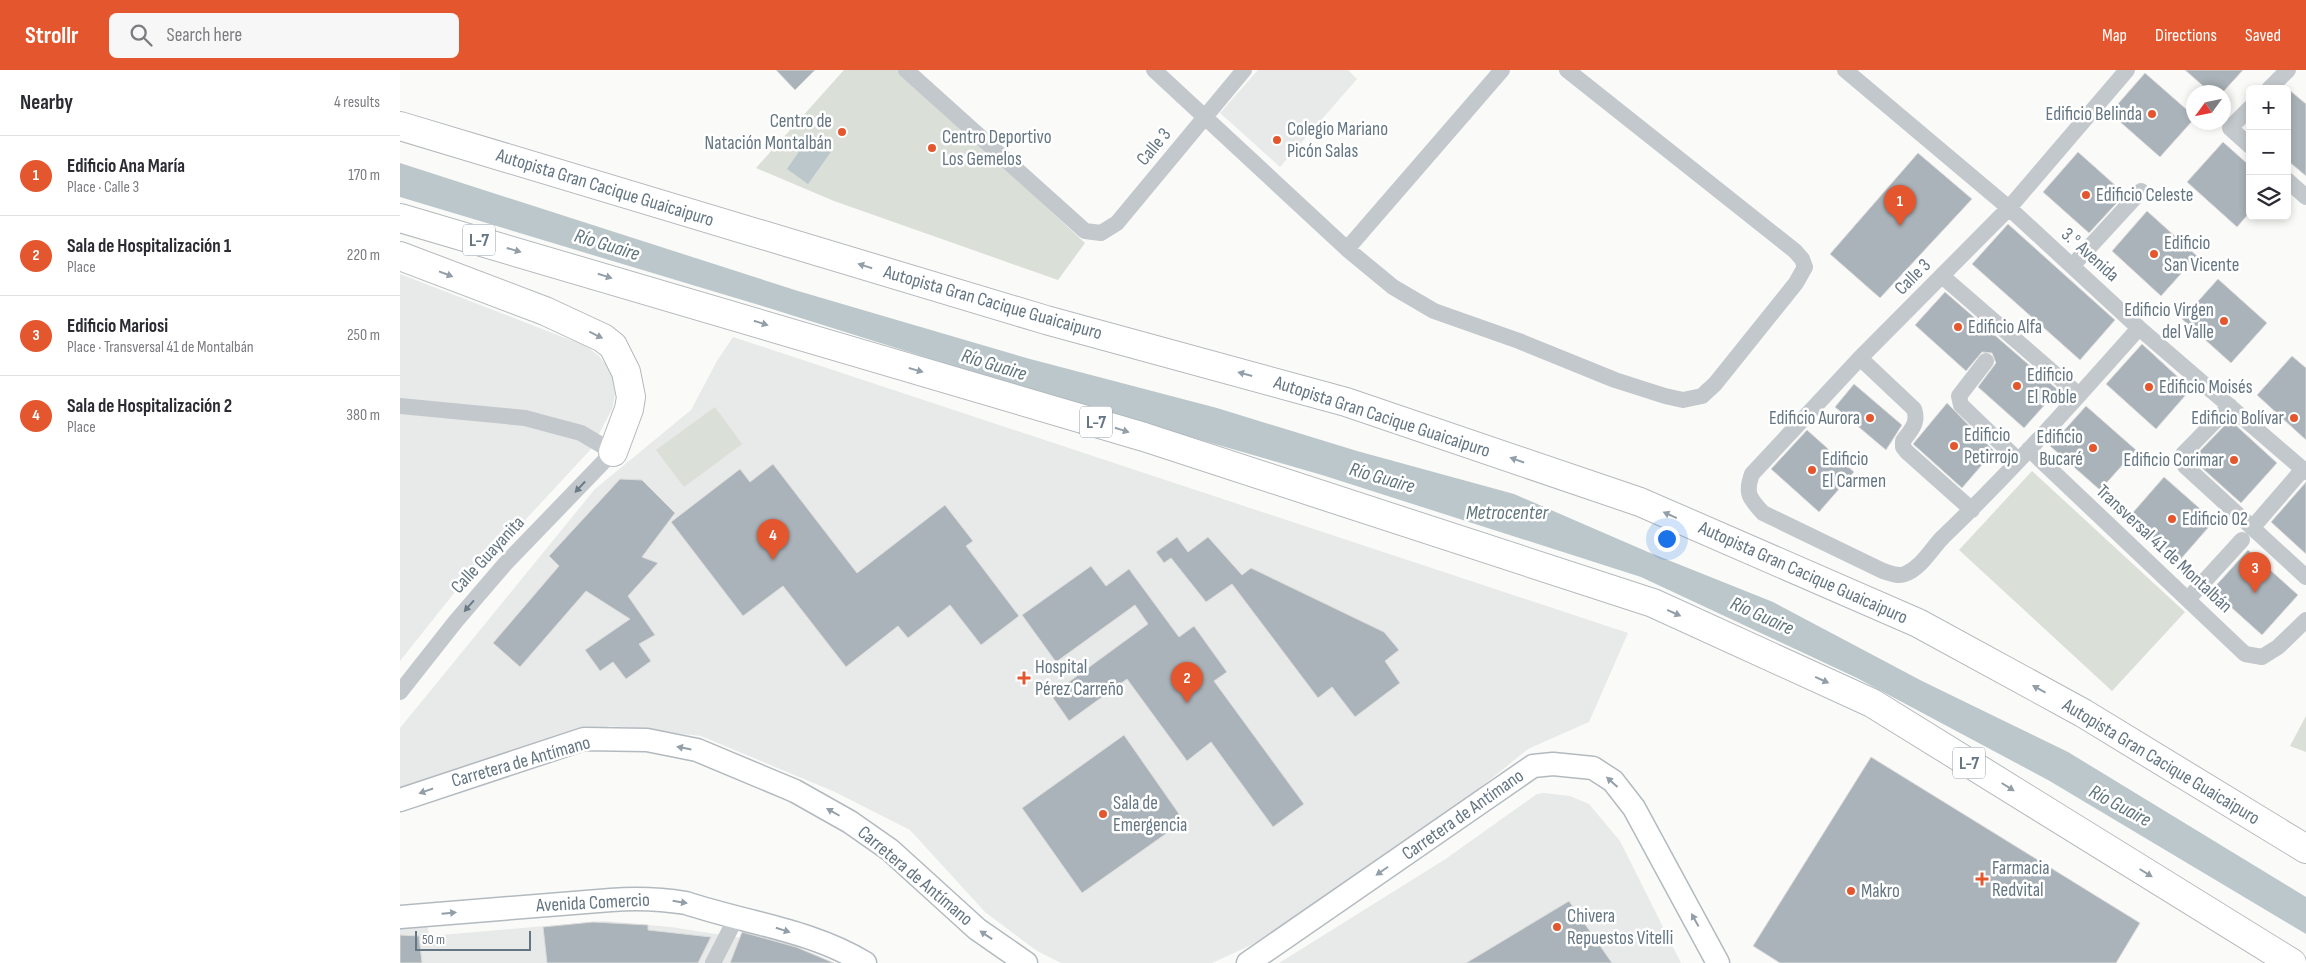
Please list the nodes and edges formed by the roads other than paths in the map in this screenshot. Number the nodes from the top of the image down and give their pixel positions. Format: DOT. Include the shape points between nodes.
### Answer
graph roads {
  1 [pos="906,70"];
  2 [pos="1154,70"];
  3 [pos="1244,70"];
  4 [pos="1502,70"];
  5 [pos="1567,70"];
  6 [pos="1845,70"];
  7 [pos="2127,70"];
  8 [pos="2288,70"];
  9 [pos="2273,85"];
  10 [pos="400,109"];
  11 [pos="2246,112"];
  12 [pos="1205,116"];
  13 [pos="400,126"];
  14 [pos="2246,142"];
  15 [pos="454,143"];
  16 [pos="2291,184"];
  17 [pos="2141,191"];
  18 [pos="2306,197"];
  19 [pos="2009,208"];
  20 [pos="400,218"];
  21 [pos="1347,249"];
  22 [pos="400,256"];
  23 [pos="2072,266"];
  24 [pos="1942,276"];
  25 [pos="2139,328"];
  26 [pos="1860,358"];
  27 [pos="1986,361"];
  28 [pos="2079,395"];
  29 [pos="400,406"];
  30 [pos="2230,406"];
  31 [pos="613,452"];
  32 [pos="2023,455"];
  33 [pos="2305,470"];
  34 [pos="1972,510"];
  35 [pos="2253,527"];
  36 [pos="2242,540"];
  37 [pos="2306,577"];
  38 [pos="2188,599"];
  39 [pos="2306,620"];
  40 [pos="400,692"];
  41 [pos="400,800"];
  42 [pos="2306,849"];
  43 [pos="400,918"];
  44 [pos="736,918"];
  45 [pos="713,963"];
  46 [pos="865,963"];
  47 [pos="1026,963"];
  48 [pos="1248,963"];
  49 [pos="1718,963"];
  50 [pos="2292,963"];
  1 -- 12 [label="street, Calle 3" via="1085,231 1102,233 1117,222"];
  2 -- 12 [label="street"];
  3 -- 12 [label="street, Calle 3"];
  4 -- 21 [label="street"];
  5 -- 21 [label="street" via="1802,259 1804,267 1796,283 1702,396 1684,400 1623,383 1434,311 1393,287"];
  6 -- 19 [label="street, 3.° Avenida"];
  7 -- 19 [label="street, Calle 3"];
  8 -- 9 [label="street"];
  10 -- 15 [label="highway" via="416,115"];
  11 -- 14 [label="street" via="2230,128"];
  12 -- 21 [label="street"];
  13 -- 15 [label="highway, Autopista Gran Cacique Guaicaipuro"];
  42 -- 15 [label="highway, Autopista Gran Cacique Guaicaipuro, one-way" via="2083,714 1918,623 1640,502 1346,402 1046,320"];
  16 -- 18 [label="street"];
  17 -- 23 [label="street"];
  19 -- 23 [label="street, 3.° Avenida"];
  19 -- 24 [label="street, Calle 3"];
  20 -- 50 [label="highway, L-7, one-way" via="1144,437 1653,603 1872,702"];
  22 -- 31 [label="highway, one-way" via="545,311 603,338 613,346 626,372 631,398 630,409"];
  23 -- 25 [label="street, 3.° Avenida"];
  24 -- 26 [label="street, Calle 3"];
  24 -- 28 [label="street"];
  25 -- 28 [label="street"];
  25 -- 30 [label="street, 3.° Avenida"];
  26 -- 34 [label="street" via="1914,409 1915,424 1903,441 1903,447"];
  26 -- 34 [label="street, Calle 3" via="1752,474 1748,487 1751,500 1763,513 1894,575 1904,574 1918,565"];
  27 -- 32 [label="street, Transversal 41 de Montalbán" via="1959,396 1961,405"];
  28 -- 32 [label="street"];
  29 -- 31 [label="street" via="525,418 581,433"];
  30 -- 33 [label="street, 3.° Avenida"];
  30 -- 35 [label="street" via="2183,454 2182,460"];
  31 -- 40 [label="street, Calle Guayanita, one-way" via="505,564"];
  32 -- 34 [label="street"];
  32 -- 38 [label="street, Transversal 41 de Montalbán"];
  33 -- 35 [label="street"];
  35 -- 37 [label="street"];
  36 -- 38 [label="street"];
  38 -- 39 [label="street, Transversal 41 de Montalbán" via="2245,654 2262,657 2278,647"];
  47 -- 41 [label="main road, Carretera de Antímano, one-way" via="977,929 890,850 850,822 795,790 697,750 647,740 584,739"];
  43 -- 44 [label="main road, Avenida Comercio, one-way" via="638,898 686,903"];
  44 -- 45 [label="street"];
  44 -- 46 [label="main road, Avenida Comercio, one-way" via="820,940"];
  49 -- 48 [label="main road, Carretera de Antímano, one-way" via="1634,808 1613,781 1592,768 1553,764 1533,766"];
}
